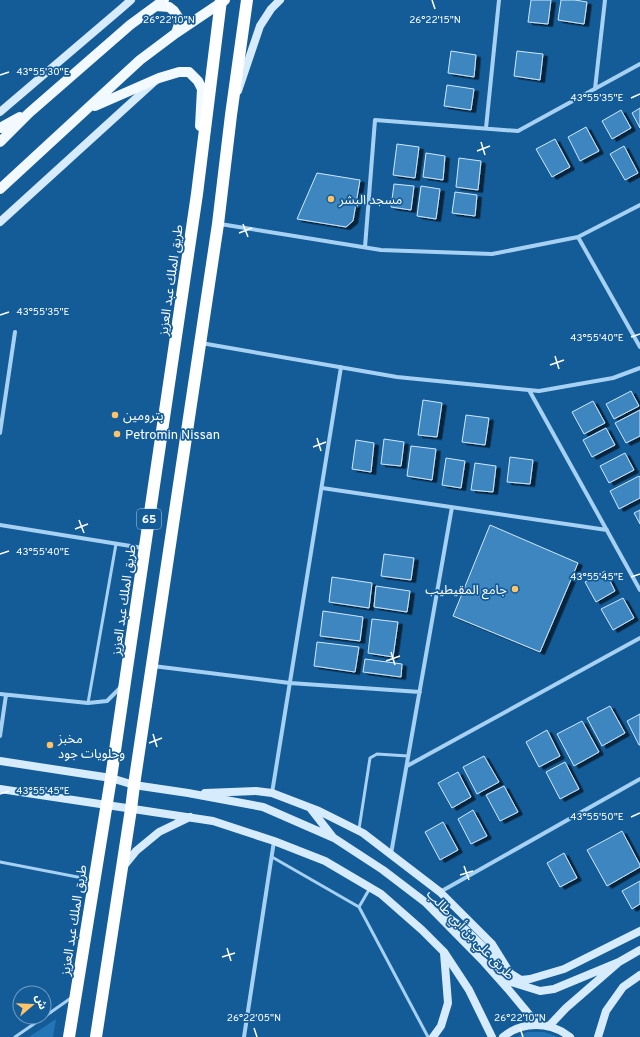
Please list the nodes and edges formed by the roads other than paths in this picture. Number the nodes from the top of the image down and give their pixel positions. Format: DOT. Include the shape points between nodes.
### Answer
graph roads {
  1 [pos="131,0"];
  2 [pos="247,0"];
  3 [pos="280,0"];
  4 [pos="499,0"];
  5 [pos="605,0"];
  6 [pos="222,1"];
  7 [pos="160,3"];
  8 [pos="176,32"];
  9 [pos="640,64"];
  10 [pos="159,78"];
  11 [pos="595,89"];
  12 [pos="88,109"];
  13 [pos="0,112"];
  14 [pos="29,113"];
  15 [pos="231,115"];
  16 [pos="0,128"];
  17 [pos="486,128"];
  18 [pos="0,142"];
  19 [pos="0,189"];
  20 [pos="197,194"];
  21 [pos="640,205"];
  22 [pos="0,222"];
  23 [pos="218,224"];
  24 [pos="578,237"];
  25 [pos="365,247"];
  26 [pos="15,332"];
  27 [pos="200,343"];
  28 [pos="640,347"];
  29 [pos="341,367"];
  30 [pos="640,368"];
  31 [pos="529,390"];
  32 [pos="0,433"];
  33 [pos="322,488"];
  34 [pos="452,507"];
  35 [pos="0,525"];
  36 [pos="606,530"];
  37 [pos="116,544"];
  38 [pos="145,549"];
  39 [pos="639,584"];
  40 [pos="640,590"];
  41 [pos="640,638"];
  42 [pos="152,666"];
  43 [pos="126,682"];
  44 [pos="290,683"];
  45 [pos="420,692"];
  46 [pos="0,694"];
  47 [pos="6,695"];
  48 [pos="88,703"];
  49 [pos="0,736"];
  50 [pos="408,756"];
  51 [pos="0,761"];
  52 [pos="407,766"];
  53 [pos="111,778"];
  54 [pos="640,779"];
  55 [pos="134,785"];
  56 [pos="0,789"];
  57 [pos="188,793"];
  58 [pos="272,793"];
  59 [pos="106,806"];
  60 [pos="310,808"];
  61 [pos="131,809"];
  62 [pos="190,817"];
  63 [pos="359,831"];
  64 [pos="334,838"];
  65 [pos="274,841"];
  66 [pos="391,854"];
  67 [pos="272,857"];
  68 [pos="0,862"];
  69 [pos="122,867"];
  70 [pos="94,880"];
  71 [pos="370,888"];
  72 [pos="440,892"];
  73 [pos="425,902"];
  74 [pos="359,907"];
  75 [pos="640,931"];
  76 [pos="640,950"];
  77 [pos="444,952"];
  78 [pos="484,962"];
  79 [pos="618,962"];
  80 [pos="510,973"];
  81 [pos="640,975"];
  82 [pos="76,995"];
  83 [pos="52,1012"];
  84 [pos="537,1024"];
  85 [pos="32,1025"];
  86 [pos="549,1026"];
  87 [pos="15,1037"];
  88 [pos="69,1037"];
  89 [pos="96,1037"];
  90 [pos="244,1037"];
  91 [pos="428,1037"];
  92 [pos="434,1037"];
  93 [pos="492,1037"];
  94 [pos="503,1037"];
  95 [pos="570,1037"];
  96 [pos="598,1037"];
  1 -- 13 [label="main road"];
  2 -- 15 [label="highway, 65"];
  3 -- 15 [label="main road" via="260,26"];
  4 -- 17 [label="street"];
  5 -- 11 [label="street"];
  6 -- 8 [label="main road"];
  6 -- 20 [label="highway, طريق الملك عبد العزيز / 65"];
  7 -- 8 [label="main road" via="169,7 178,17"];
  7 -- 14 [label="main road" via="130,25"];
  8 -- 12 [label="main road" via="140,60"];
  9 -- 11 [label="street"];
  10 -- 12 [label="main road"];
  10 -- 20 [label="main road" via="189,72 202,89"];
  10 -- 22 [label="main road"];
  11 -- 17 [label="street" via="518,131"];
  12 -- 19 [label="main road"];
  14 -- 16 [label="main road"];
  14 -- 18 [label="main road"];
  15 -- 23 [label="highway, 65"];
  17 -- 25 [label="street" via="374,120"];
  20 -- 38 [label="highway, طريق الملك عبد العزيز / 65"];
  21 -- 24 [label="street"];
  23 -- 25 [label="street"];
  23 -- 27 [label="highway, 65"];
  24 -- 25 [label="street" via="492,254 380,250"];
  24 -- 28 [label="street"];
  26 -- 32 [label="street"];
  27 -- 29 [label="street"];
  27 -- 42 [label="highway, 65"];
  29 -- 31 [label="street" via="396,377"];
  29 -- 33 [label="street"];
  30 -- 31 [label="street" via="613,378 539,391"];
  31 -- 36 [label="street"];
  33 -- 34 [label="street"];
  33 -- 44 [label="street"];
  34 -- 36 [label="street"];
  34 -- 45 [label="street"];
  35 -- 37 [label="street"];
  36 -- 39 [label="street"];
  37 -- 38 [label="street"];
  37 -- 48 [label="lane"];
  38 -- 43 [label="highway, طريق الملك عبد العزيز / 65"];
  39 -- 40 [label="street"];
  41 -- 52 [label="street"];
  42 -- 44 [label="street"];
  42 -- 55 [label="highway, 65"];
  43 -- 48 [label="street" via="107,701"];
  43 -- 53 [label="highway, طريق الملك عبد العزيز / 65"];
  44 -- 45 [label="street"];
  44 -- 58 [label="street"];
  45 -- 50 [label="street"];
  46 -- 47 [label="street"];
  47 -- 48 [label="street"];
  47 -- 49 [label="street"];
  50 -- 52 [label="street"];
  50 -- 63 [label="lane" via="377,754 370,758"];
  51 -- 53 [label="main road, طريق علي بن أبي طالب"];
  52 -- 66 [label="street"];
  53 -- 55 [label="main road, طريق علي بن أبي طالب"];
  53 -- 59 [label="highway, طريق الملك عبد العزيز / 65"];
  54 -- 72 [label="street"];
  55 -- 57 [label="main road, طريق علي بن أبي طالب"];
  55 -- 61 [label="highway, 65"];
  56 -- 59 [label="main road"];
  57 -- 58 [label="main road"];
  57 -- 64 [label="main road, طريق علي بن أبي طالب" via="263,807"];
  58 -- 60 [label="main road"];
  59 -- 61 [label="main road"];
  59 -- 70 [label="highway, طريق الملك عبد العزيز / 65"];
  60 -- 63 [label="main road"];
  60 -- 64 [label="main road"];
  61 -- 62 [label="main road"];
  61 -- 69 [label="highway, 65"];
  62 -- 65 [label="main road" via="213,821"];
  62 -- 69 [label="main road" via="159,832 136,851"];
  63 -- 66 [label="main road"];
  64 -- 73 [label="main road, طريق علي بن أبي طالب" via="383,870"];
  65 -- 67 [label="street"];
  65 -- 71 [label="main road" via="325,861"];
  66 -- 72 [label="main road"];
  67 -- 74 [label="lane"];
  67 -- 90 [label="street"];
  68 -- 70 [label="lane"];
  69 -- 89 [label="highway, 65"];
  70 -- 82 [label="highway, طريق الملك عبد العزيز / 65"];
  71 -- 74 [label="lane"];
  71 -- 77 [label="main road" via="405,914"];
  72 -- 80 [label="main road" via="492,944"];
  73 -- 78 [label="main road, طريق علي بن أبي طالب"];
  73 -- 80 [label="main road" via="466,930"];
  74 -- 91 [label="lane"];
  75 -- 80 [label="main road" via="564,969 521,980"];
  76 -- 79 [label="main road"];
  77 -- 92 [label="main road" via="448,1003 441,1026"];
  77 -- 93 [label="main road" via="469,990"];
  78 -- 79 [label="main road" via="511,982 540,991 554,989"];
  78 -- 84 [label="main road, طريق علي بن أبي طالب"];
  79 -- 86 [label="main road"];
  81 -- 96 [label="main road" via="623,987 606,1011"];
  82 -- 83 [label="lane"];
  82 -- 88 [label="highway, طريق الملك عبد العزيز / 65"];
  84 -- 86 [label="main road"];
  84 -- 94 [label="main road" via="514,1029"];
  85 -- 87 [label="lane"];
  86 -- 95 [label="main road"];
}
